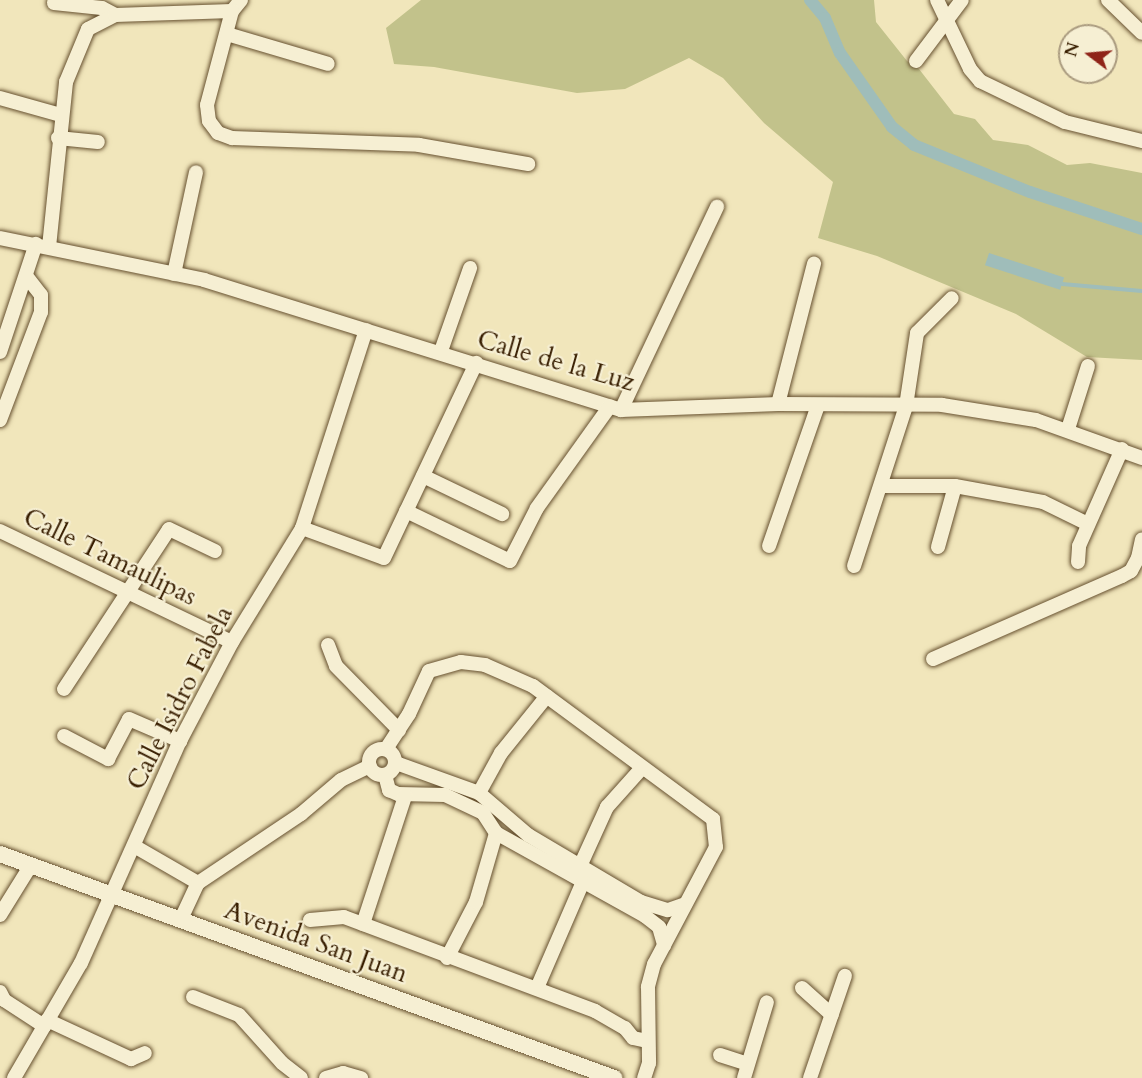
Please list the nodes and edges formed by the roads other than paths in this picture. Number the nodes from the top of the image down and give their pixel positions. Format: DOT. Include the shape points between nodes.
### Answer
graph roads {
  1 [pos="937,0"];
  2 [pos="962,0"];
  3 [pos="1108,0"];
  4 [pos="54,3"];
  5 [pos="236,6"];
  6 [pos="116,15"];
  7 [pos="947,18"];
  8 [pos="1142,33"];
  9 [pos="227,34"];
  10 [pos="916,61"];
  11 [pos="328,64"];
  12 [pos="0,98"];
  13 [pos="61,115"];
  14 [pos="58,138"];
  15 [pos="1142,141"];
  16 [pos="98,142"];
  17 [pos="528,164"];
  18 [pos="196,172"];
  19 [pos="717,207"];
  20 [pos="0,238"];
  21 [pos="43,246"];
  22 [pos="814,264"];
  23 [pos="470,268"];
  24 [pos="174,274"];
  25 [pos="27,277"];
  26 [pos="952,298"];
  27 [pos="366,330"];
  28 [pos="0,351"];
  29 [pos="441,351"];
  30 [pos="476,363"];
  31 [pos="1088,366"];
  32 [pos="778,404"];
  33 [pos="818,405"];
  34 [pos="906,406"];
  35 [pos="616,408"];
  36 [pos="0,420"];
  37 [pos="1068,429"];
  38 [pos="1122,449"];
  39 [pos="1142,458"];
  40 [pos="423,476"];
  41 [pos="881,486"];
  42 [pos="955,486"];
  43 [pos="406,511"];
  44 [pos="502,514"];
  45 [pos="1088,524"];
  46 [pos="302,528"];
  47 [pos="0,531"];
  48 [pos="1142,539"];
  49 [pos="769,546"];
  50 [pos="938,548"];
  51 [pos="215,550"];
  52 [pos="1078,562"];
  53 [pos="854,566"];
  54 [pos="128,592"];
  55 [pos="232,642"];
  56 [pos="328,645"];
  57 [pos="933,659"];
  58 [pos="64,689"];
  59 [pos="547,696"];
  60 [pos="399,730"];
  61 [pos="63,736"];
  62 [pos="180,741"];
  63 [pos="386,749"];
  64 [pos="396,763"];
  65 [pos="370,766"];
  66 [pos="641,769"];
  67 [pos="385,775"];
  68 [pos="479,793"];
  69 [pos="405,796"];
  70 [pos="496,833"];
  71 [pos="134,846"];
  72 [pos="0,854"];
  73 [pos="581,864"];
  74 [pos="31,865"];
  75 [pos="198,883"];
  76 [pos="582,884"];
  77 [pos="112,896"];
  78 [pos="685,904"];
  79 [pos="0,915"];
  80 [pos="181,919"];
  81 [pos="310,920"];
  82 [pos="363,924"];
  83 [pos="664,945"];
  84 [pos="447,958"];
  85 [pos="845,976"];
  86 [pos="537,988"];
  87 [pos="802,988"];
  88 [pos="193,998"];
  89 [pos="1,999"];
  90 [pos="766,1002"];
  91 [pos="832,1016"];
  92 [pos="647,1017"];
  93 [pos="45,1023"];
  94 [pos="625,1028"];
  95 [pos="647,1041"];
  96 [pos="145,1053"];
  97 [pos="720,1055"];
  98 [pos="748,1064"];
  99 [pos="14,1078"];
  100 [pos="301,1078"];
  101 [pos="326,1078"];
  102 [pos="361,1078"];
  103 [pos="614,1078"];
  104 [pos="644,1078"];
  105 [pos="744,1078"];
  106 [pos="810,1078"];
  1 -- 7 [label="street"];
  2 -- 7 [label="street"];
  3 -- 8 [label="street"];
  4 -- 6 [label="street" via="102,8"];
  5 -- 6 [label="street"];
  5 -- 9 [label="street"];
  6 -- 13 [label="street" via="88,29 79,43 66,82"];
  7 -- 10 [label="street"];
  7 -- 15 [label="street" via="970,69 980,81 1065,122"];
  9 -- 11 [label="street"];
  9 -- 17 [label="street" via="207,105 209,121 218,133 232,138 419,145"];
  12 -- 13 [label="street"];
  13 -- 14 [label="street"];
  14 -- 16 [label="street"];
  14 -- 21 [label="street"];
  18 -- 24 [label="street"];
  19 -- 35 [label="street"];
  20 -- 21 [label="street, Calle de la Luz"];
  21 -- 24 [label="street, Calle de la Luz"];
  21 -- 25 [label="street"];
  22 -- 32 [label="street"];
  23 -- 29 [label="street"];
  24 -- 27 [label="street, Calle de la Luz"];
  25 -- 28 [label="street"];
  25 -- 36 [label="street" via="42,296 41,312"];
  26 -- 34 [label="street" via="917,333"];
  27 -- 29 [label="street, Calle de la Luz"];
  27 -- 46 [label="street, Calle Isidro Fabela"];
  29 -- 30 [label="street, Calle de la Luz"];
  30 -- 35 [label="street, Calle de la Luz"];
  30 -- 40 [label="street"];
  31 -- 37 [label="street"];
  32 -- 33 [label="street, Calle de la Luz"];
  32 -- 35 [label="street, Calle de la Luz"];
  33 -- 34 [label="street, Calle de la Luz"];
  33 -- 49 [label="street"];
  34 -- 37 [label="street, Calle de la Luz" via="953,407"];
  34 -- 41 [label="street"];
  35 -- 43 [label="street" via="537,508 510,561"];
  37 -- 38 [label="street, Calle de la Luz"];
  38 -- 39 [label="street, Calle de la Luz"];
  38 -- 45 [label="street"];
  40 -- 43 [label="street"];
  40 -- 44 [label="street"];
  41 -- 42 [label="street"];
  41 -- 53 [label="street"];
  42 -- 45 [label="street" via="1043,502"];
  42 -- 50 [label="street"];
  43 -- 46 [label="street" via="384,558"];
  45 -- 52 [label="street"];
  46 -- 55 [label="street, Calle Isidro Fabela"];
  47 -- 54 [label="street, Calle Tamaulipas"];
  48 -- 57 [label="street" via="1131,571"];
  51 -- 54 [label="street" via="169,529"];
  54 -- 55 [label="street, Calle Tamaulipas"];
  54 -- 58 [label="street"];
  55 -- 62 [label="street, Calle Isidro Fabela"];
  56 -- 60 [label="street" via="336,666"];
  59 -- 60 [label="street" via="485,665 443,665 429,670"];
  59 -- 66 [label="street"];
  59 -- 68 [label="street" via="501,753"];
  60 -- 63 [label="street"];
  61 -- 62 [label="street" via="108,759 129,719"];
  62 -- 71 [label="street, Calle Isidro Fabela"];
  63 -- 64 [label="street" via="393,753"];
  63 -- 65 [label="street" via="374,751"];
  64 -- 67 [label="street"];
  64 -- 68 [label="street"];
  65 -- 67 [label="street"];
  65 -- 75 [label="street" via="341,780 301,814"];
  66 -- 73 [label="street" via="607,807"];
  66 -- 78 [label="street" via="713,819 716,847"];
  67 -- 69 [label="street" via="389,790"];
  68 -- 73 [label="street" via="528,835"];
  69 -- 70 [label="street" via="445,795 483,813"];
  69 -- 82 [label="street"];
  70 -- 76 [label="street"];
  70 -- 84 [label="street" via="476,902"];
  71 -- 75 [label="street"];
  71 -- 77 [label="street, Calle Isidro Fabela"];
  72 -- 74 [label="street, Avenida San Juan"];
  73 -- 78 [label="street" via="640,902 668,910"];
  74 -- 77 [label="street, Avenida San Juan"];
  74 -- 79 [label="street"];
  75 -- 80 [label="street"];
  76 -- 83 [label="street" via="645,916 659,927"];
  76 -- 86 [label="street"];
  77 -- 80 [label="street, Avenida San Juan"];
  77 -- 93 [label="street, Calle Isidro Fabela" via="81,963"];
  78 -- 83 [label="street"];
  80 -- 103 [label="street, Avenida San Juan"];
  81 -- 82 [label="street" via="327,916"];
  82 -- 84 [label="street"];
  83 -- 92 [label="street" via="648,987"];
  84 -- 86 [label="street"];
  85 -- 91 [label="street"];
  86 -- 94 [label="street"];
  87 -- 91 [label="street"];
  88 -- 100 [label="street" via="239,1015 282,1063"];
  89 -- 93 [label="street"];
  90 -- 98 [label="street"];
  91 -- 106 [label="street"];
  92 -- 94 [label="street"];
  92 -- 95 [label="street"];
  93 -- 96 [label="street" via="130,1059"];
  93 -- 99 [label="street, Calle Isidro Fabela"];
  94 -- 95 [label="street" via="633,1038"];
  95 -- 104 [label="street" via="649,1063"];
  97 -- 98 [label="street"];
  98 -- 105 [label="street"];
  101 -- 102 [label="street" via="343,1073"];
}
